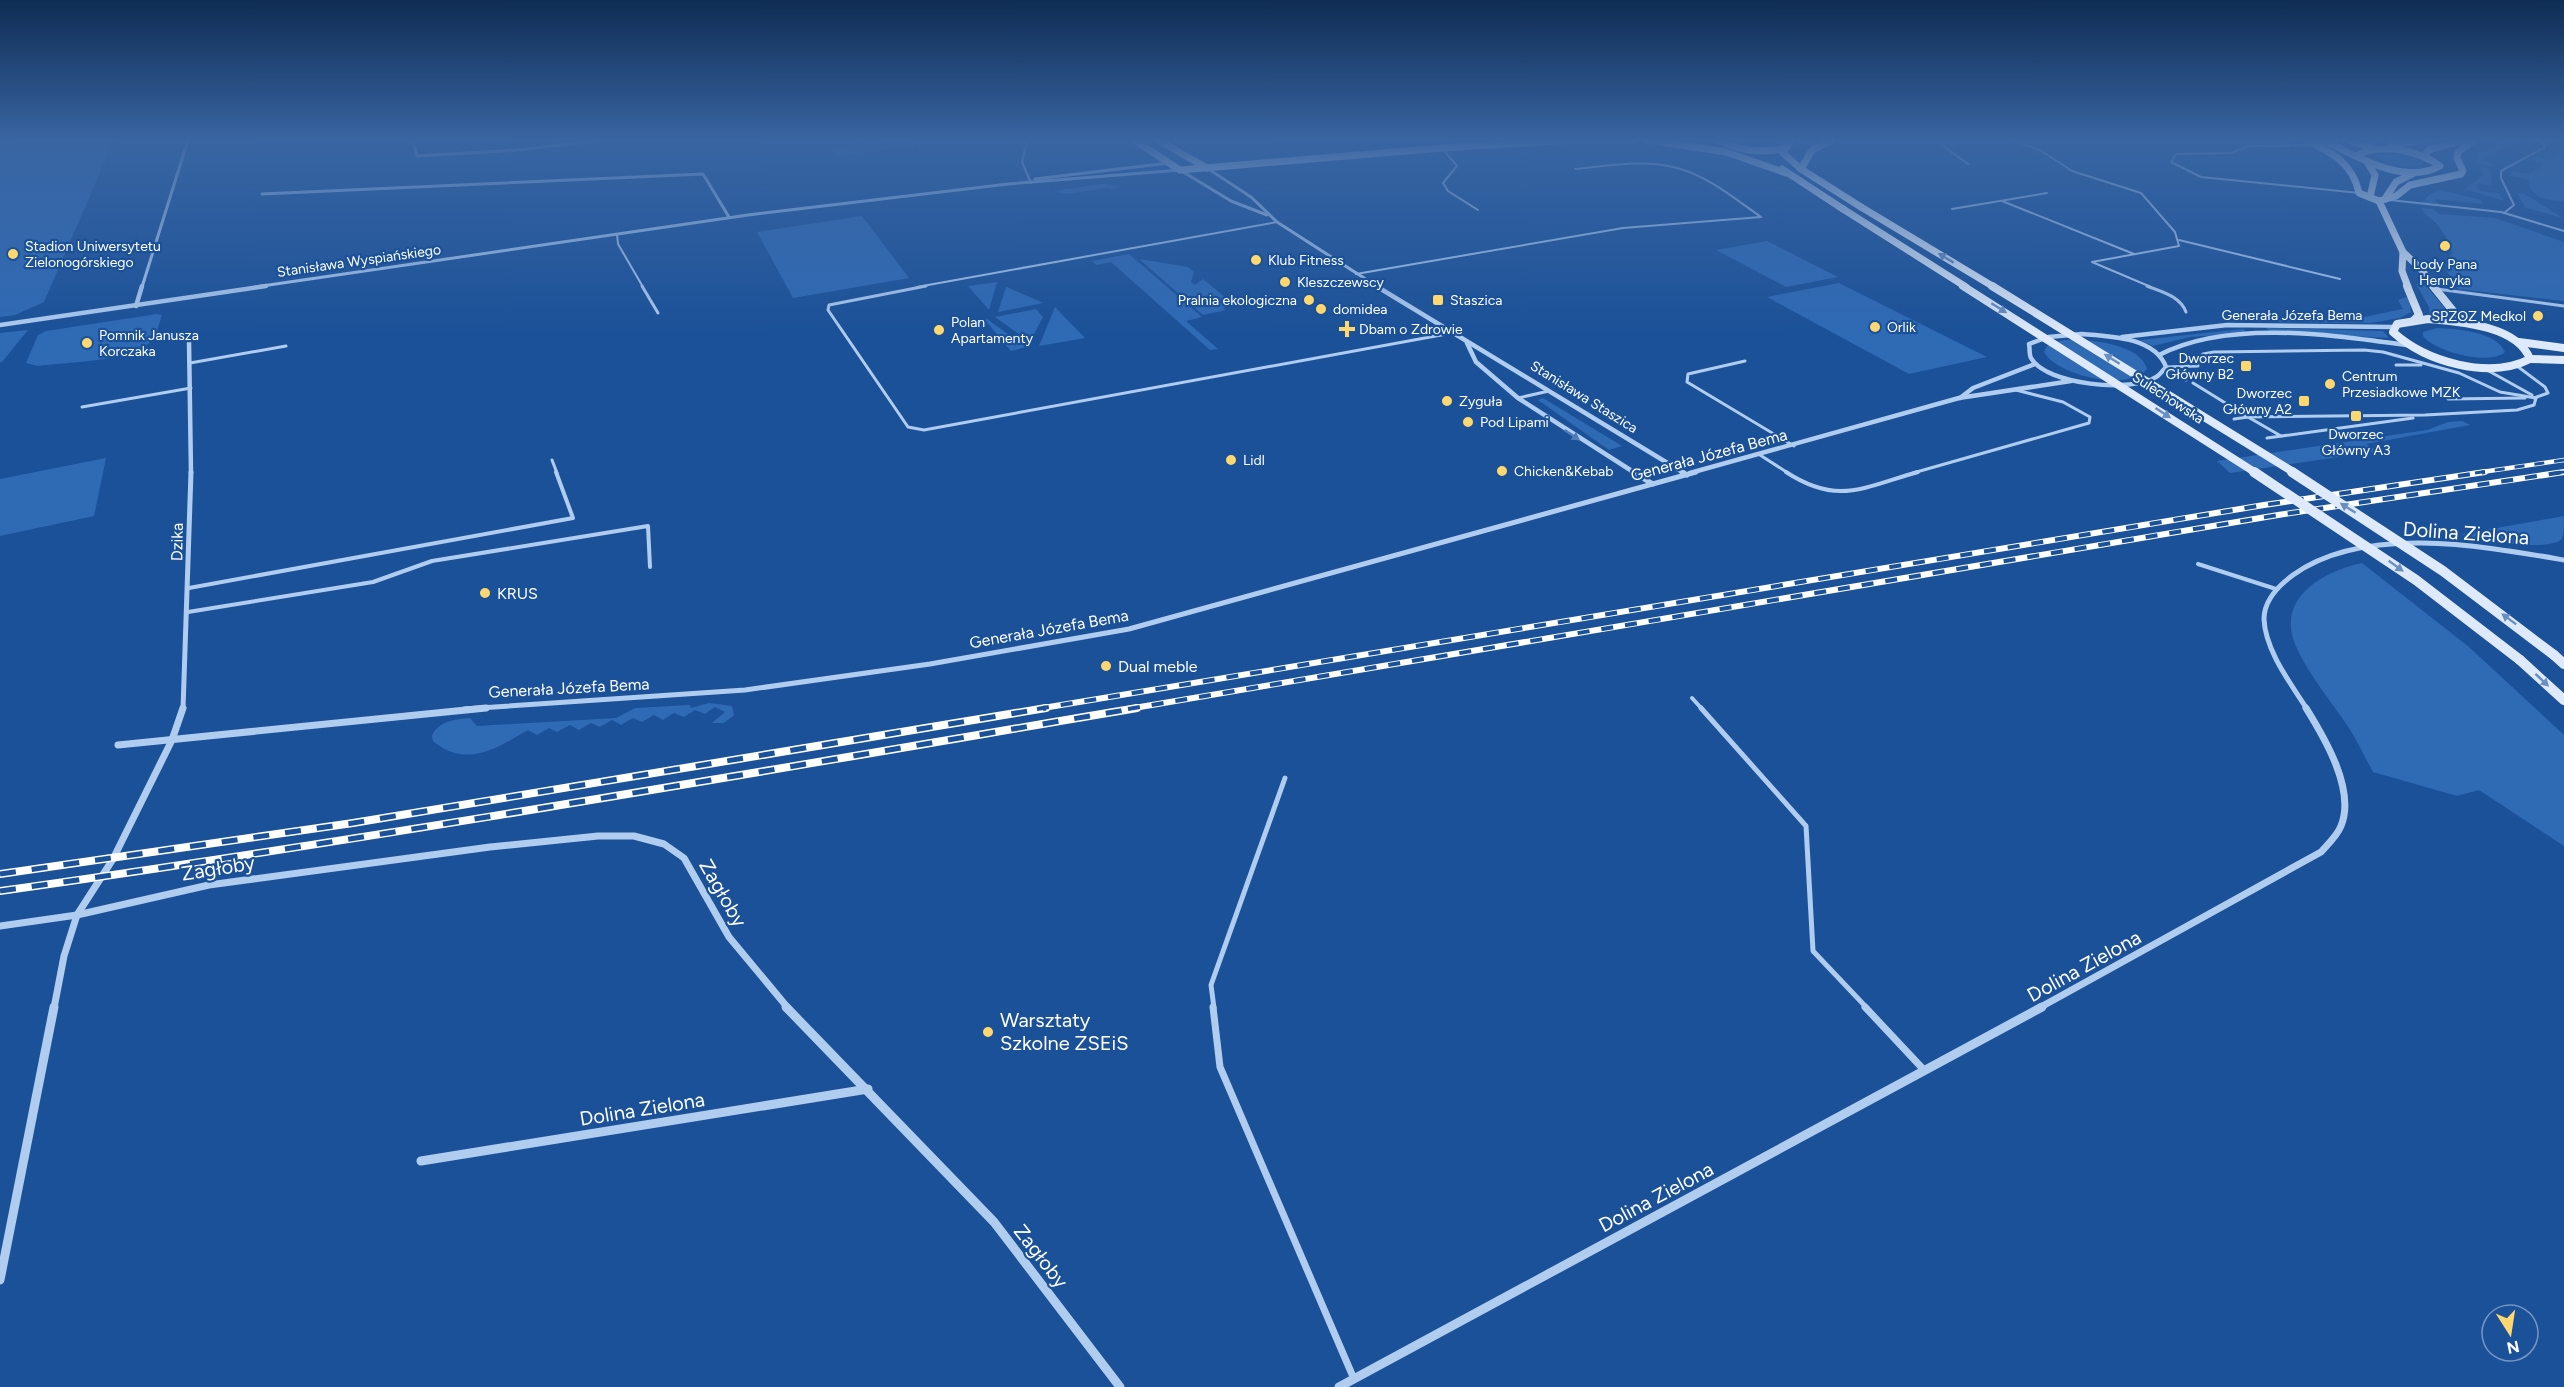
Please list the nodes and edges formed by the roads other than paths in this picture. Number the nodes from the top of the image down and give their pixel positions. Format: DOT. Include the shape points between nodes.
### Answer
graph roads {
  1 [pos="168,205"];
  2 [pos="721,205"];
  3 [pos="838,205"];
  4 [pos="1241,205"];
  5 [pos="1258,205"];
  6 [pos="1470,205"];
  7 [pos="1743,205"];
  8 [pos="1836,205"];
  9 [pos="1857,205"];
  10 [pos="1979,205"];
  11 [pos="2011,205"];
  12 [pos="2150,205"];
  13 [pos="2384,205"];
  14 [pos="2426,205"];
  15 [pos="2514,205"];
  16 [pos="1952,209"];
  17 [pos="1478,210"];
  18 [pos="2504,213"];
  19 [pos="1267,215"];
  20 [pos="729,218"];
  21 [pos="1277,222"];
  22 [pos="2563,230"];
  23 [pos="617,234"];
  24 [pos="2179,240"];
  25 [pos="2403,252"];
  26 [pos="2133,254"];
  27 [pos="1356,274"];
  28 [pos="2340,279"];
  29 [pos="2434,289"];
  30 [pos="136,306"];
  31 [pos="2564,306"];
  32 [pos="2186,312"];
  33 [pos="658,313"];
  34 [pos="2414,320"];
  35 [pos="0,325"];
  36 [pos="2475,326"];
  37 [pos="2394,327"];
  38 [pos="1452,333"];
  39 [pos="2119,338"];
  40 [pos="189,341"];
  41 [pos="2515,341"];
  42 [pos="1466,343"];
  43 [pos="2407,345"];
  44 [pos="286,346"];
  45 [pos="2564,348"];
  46 [pos="2159,355"];
  47 [pos="2530,359"];
  48 [pos="2564,360"];
  49 [pos="1745,361"];
  50 [pos="190,363"];
  51 [pos="2035,364"];
  52 [pos="2396,365"];
  53 [pos="2428,365"];
  54 [pos="2479,366"];
  55 [pos="2517,366"];
  56 [pos="2166,367"];
  57 [pos="2186,380"];
  58 [pos="2071,381"];
  59 [pos="2193,384"];
  60 [pos="191,388"];
  61 [pos="2016,390"];
  62 [pos="1549,391"];
  63 [pos="1518,398"];
  64 [pos="1959,398"];
  65 [pos="2536,398"];
  66 [pos="2448,399"];
  67 [pos="82,407"];
  68 [pos="2425,415"];
  69 [pos="2248,417"];
  70 [pos="2234,419"];
  71 [pos="2281,436"];
  72 [pos="2267,438"];
  73 [pos="1794,446"];
  74 [pos="1760,455"];
  75 [pos="552,460"];
  76 [pos="1687,475"];
  77 [pos="1653,484"];
  78 [pos="2564,560"];
  79 [pos="2198,564"];
  80 [pos="650,567"];
  81 [pos="189,588"];
  82 [pos="2276,589"];
  83 [pos="188,612"];
  84 [pos="2564,664"];
  85 [pos="1692,698"];
  86 [pos="2564,700"];
  87 [pos="172,740"];
  88 [pos="118,745"];
  89 [pos="1286,777"];
  90 [pos="77,915"];
  91 [pos="0,926"];
  92 [pos="1925,1071"];
  93 [pos="868,1089"];
  94 [pos="421,1161"];
  95 [pos="0,1280"];
  96 [pos="1354,1379"];
  97 [pos="1120,1387"];
  98 [pos="1339,1387"];
  1 -- 30 [label="street"];
  2 -- 20 [label="street"];
  3 -- 20 [label="street, Stanisława Wyspiańskiego"];
  4 -- 19 [label="street, Stanisława Staszica"];
  5 -- 19 [label="street, Stanisława Staszica"];
  6 -- 17 [label="lane"];
  7 -- 27 [label="lane" via="1761,217 1623,228"];
  8 -- 86 [label="street, Sulechowska, one-way, bridge" via="2343,529 2520,660"];
  84 -- 9 [label="street, Sulechowska, one-way, bridge" via="2449,575 2368,520 2055,323"];
  10 -- 16 [label="lane"];
  11 -- 26 [label="lane"];
  12 -- 24 [label="lane"];
  13 -- 25 [label="street"];
  14 -- 18 [label="lane"];
  15 -- 18 [label="lane"];
  18 -- 22 [label="lane"];
  19 -- 21 [label="street, Stanisława Staszica"];
  20 -- 23 [label="street, Stanisława Wyspiańskiego"];
  21 -- 27 [label="street, Stanisława Staszica"];
  21 -- 38 [label="lane" via="930,284 829,305 828,310 908,427 924,430"];
  23 -- 30 [label="street, Stanisława Wyspiańskiego"];
  23 -- 33 [label="lane" via="618,244"];
  24 -- 26 [label="lane" via="2179,246"];
  24 -- 28 [label="lane"];
  25 -- 29 [label="street" via="2421,268"];
  25 -- 34 [label="street" via="2399,267 2418,306 2419,315"];
  26 -- 32 [label="lane" via="2092,262 2175,298"];
  27 -- 38 [label="street, Stanisława Staszica"];
  29 -- 31 [label="lane"];
  29 -- 36 [label="street" via="2458,316"];
  30 -- 35 [label="street, Stanisława Wyspiańskiego"];
  34 -- 36 [label="street"];
  34 -- 37 [label="street"];
  36 -- 41 [label="street"];
  37 -- 39 [label="street, Generała Józefa Bema" via="2246,325"];
  37 -- 43 [label="street" via="2393,333"];
  38 -- 42 [label="street, Stanisława Staszica"];
  39 -- 46 [label="street"];
  39 -- 51 [label="street" via="2082,334 2042,338 2029,344 2027,352"];
  40 -- 50 [label="street, Dzika"];
  41 -- 45 [label="street"];
  41 -- 47 [label="street" via="2530,354"];
  42 -- 62 [label="street, Stanisława Staszica" via="1491,353"];
  42 -- 63 [label="street, Stanisława Staszica" via="1476,362"];
  43 -- 46 [label="street, Generała Józefa Bema" via="2336,337 2261,336 2193,340 2167,348"];
  43 -- 54 [label="street" via="2439,358"];
  44 -- 50 [label="lane"];
  46 -- 56 [label="street"];
  47 -- 48 [label="street"];
  47 -- 55 [label="street"];
  49 -- 73 [label="lane" via="1688,374 1687,382"];
  50 -- 60 [label="street, Dzika"];
  51 -- 58 [label="street"];
  51 -- 64 [label="street, Generała Józefa Bema" via="1973,388"];
  52 -- 53 [label="lane"];
  53 -- 56 [label="lane" via="2383,352 2311,348 2214,352 2203,354 2196,361 2198,366"];
  53 -- 65 [label="lane" via="2459,373 2500,392"];
  54 -- 55 [label="street"];
  54 -- 65 [label="lane"];
  55 -- 65 [label="lane" via="2545,387 2548,393"];
  56 -- 57 [label="lane"];
  56 -- 58 [label="street" via="2153,380 2139,384"];
  58 -- 61 [label="street, Generała Józefa Bema"];
  59 -- 69 [label="lane"];
  60 -- 67 [label="lane"];
  60 -- 81 [label="street, Dzika"];
  61 -- 64 [label="street, Generała Józefa Bema"];
  61 -- 74 [label="lane" via="2047,395 2090,417 2089,423 1844,493 1816,489"];
  62 -- 63 [label="lane"];
  62 -- 76 [label="street, Stanisława Staszica"];
  63 -- 77 [label="street, Stanisława Staszica, one-way"];
  64 -- 73 [label="street, Generała Józefa Bema"];
  65 -- 66 [label="lane"];
  65 -- 68 [label="lane" via="2529,408"];
  68 -- 69 [label="lane"];
  68 -- 71 [label="lane"];
  69 -- 70 [label="lane"];
  69 -- 71 [label="lane"];
  71 -- 72 [label="lane"];
  73 -- 74 [label="street, Generała Józefa Bema"];
  74 -- 76 [label="street, Generała Józefa Bema"];
  75 -- 81 [label="lane" via="573,518"];
  76 -- 77 [label="street, Generała Józefa Bema"];
  77 -- 87 [label="street, Generała Józefa Bema" via="1193,613 1129,629 940,663 746,690 424,712"];
  78 -- 82 [label="street, Dolina Zielona" via="2468,546 2384,545 2316,560 2301,567"];
  79 -- 82 [label="lane"];
  80 -- 83 [label="lane" via="648,526 432,561 373,582"];
  81 -- 83 [label="street, Dzika"];
  82 -- 92 [label="street, Dolina Zielona" via="2264,614 2265,628 2288,677 2333,754 2344,801 2341,827 2321,852 2287,873"];
  83 -- 87 [label="street, Dzika" via="186,703"];
  85 -- 92 [label="lane" via="1806,826 1813,951"];
  87 -- 88 [label="street, Generała Józefa Bema"];
  87 -- 90 [label="street, Dzika" via="113,859"];
  89 -- 96 [label="lane" via="1211,985 1220,1067"];
  90 -- 91 [label="street, Zagłoby"];
  90 -- 93 [label="street, Zagłoby" via="209,885 490,847 634,836 664,844 684,858 729,937 768,986"];
  90 -- 95 [label="street, Dzika" via="64,956"];
  92 -- 96 [label="street, Dolina Zielona"];
  93 -- 94 [label="street, Dolina Zielona"];
  93 -- 97 [label="street, Zagłoby" via="994,1222"];
  96 -- 98 [label="street, Dolina Zielona"];
}
